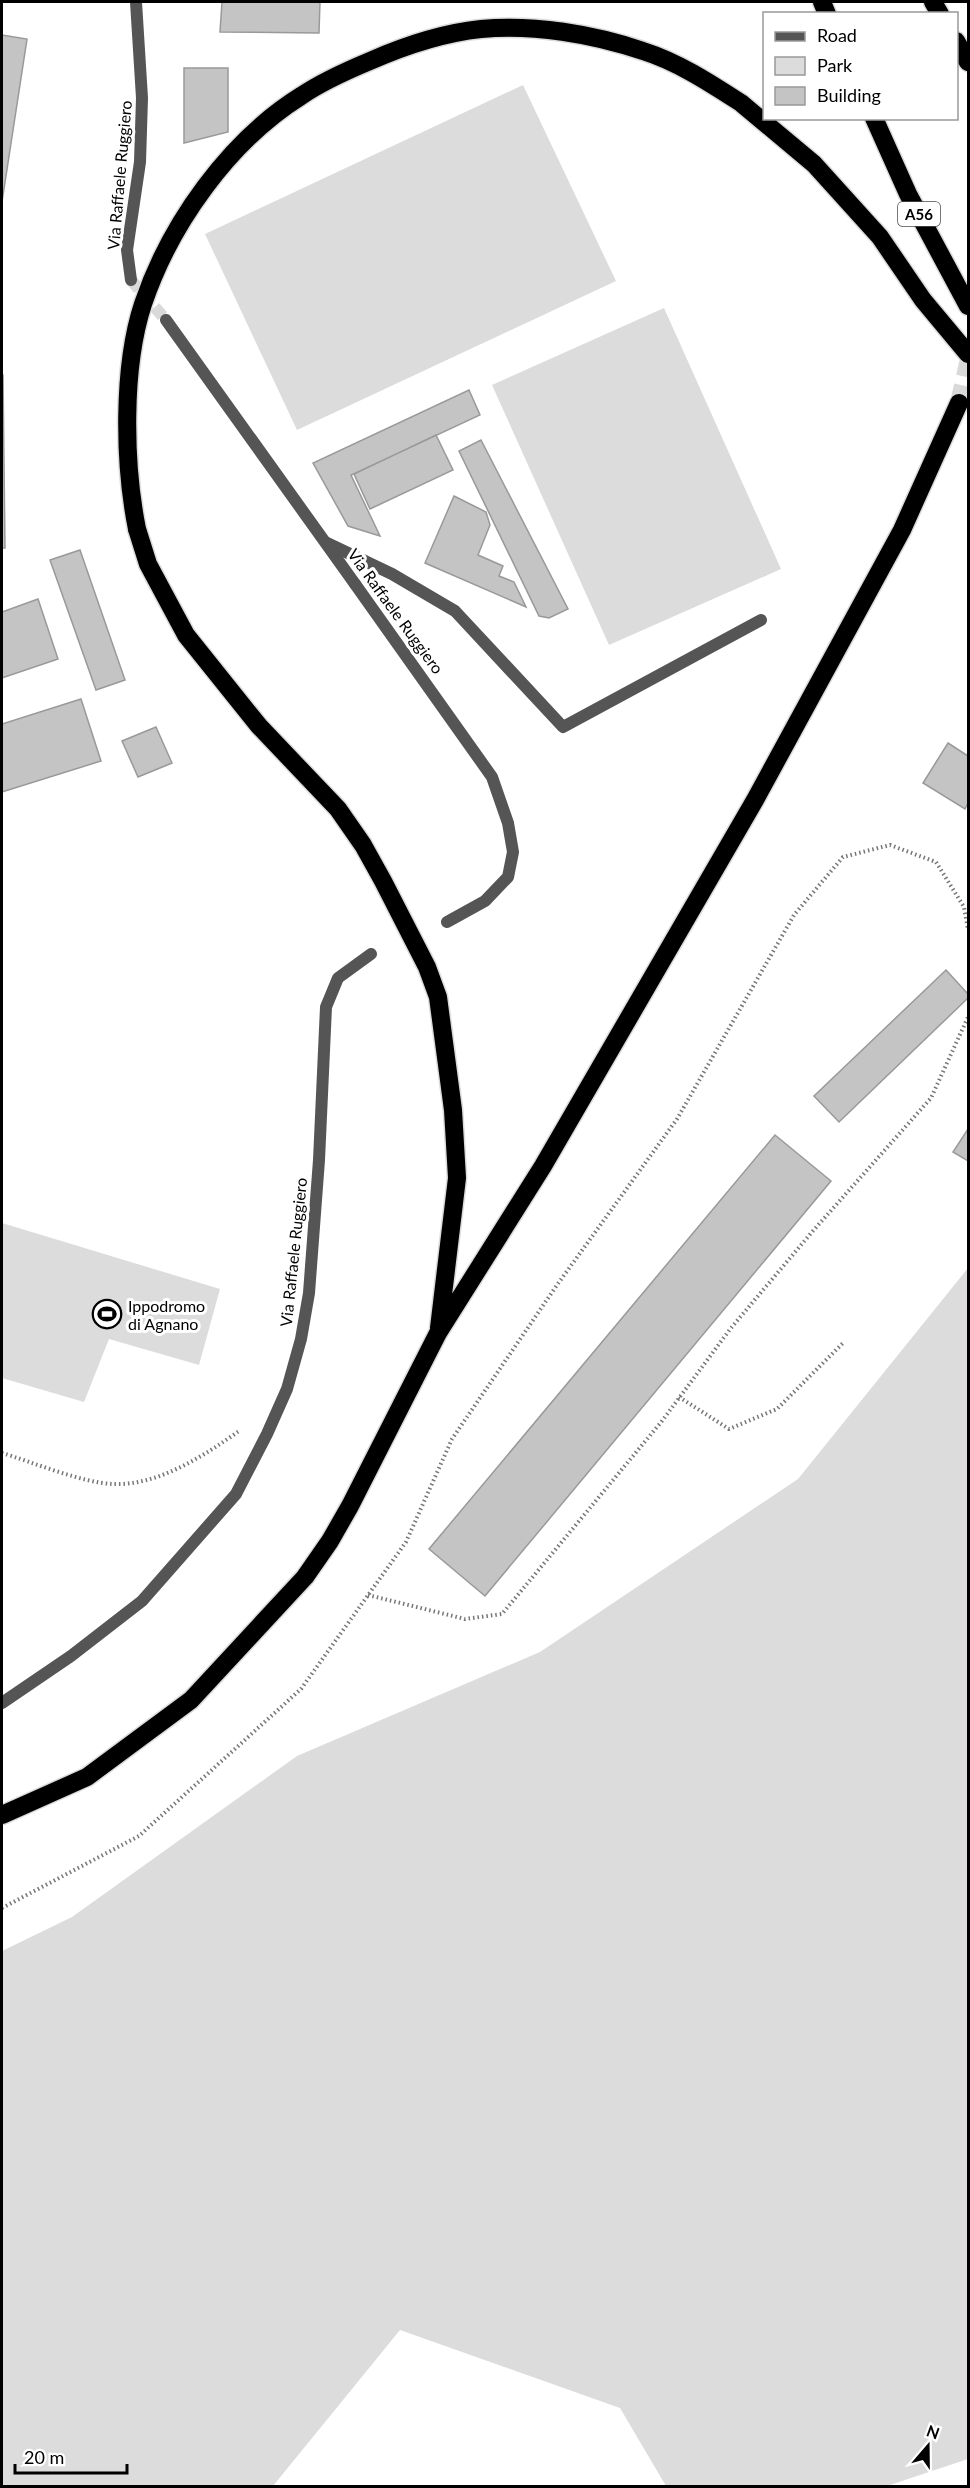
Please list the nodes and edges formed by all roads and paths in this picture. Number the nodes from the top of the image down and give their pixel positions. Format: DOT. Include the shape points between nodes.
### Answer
graph roads {
  1 [pos="136,2"];
  2 [pos="958,43"];
  3 [pos="969,62"];
  4 [pos="875,120"];
  5 [pos="131,280"];
  6 [pos="969,306"];
  7 [pos="166,320"];
  8 [pos="969,354"];
  9 [pos="959,403"];
  10 [pos="327,543"];
  11 [pos="761,620"];
  12 [pos="447,922"];
  13 [pos="969,930"];
  14 [pos="370,954"];
  15 [pos="969,1017"];
  16 [pos="438,1333"];
  17 [pos="843,1343"];
  18 [pos="679,1397"];
  19 [pos="243,1428"];
  20 [pos="2,1453"];
  21 [pos="368,1595"];
  22 [pos="2,1703"];
  23 [pos="2,1815"];
  24 [pos="2,1908"];
  1 -- 5 [label="street, Via Raffaele Ruggiero" via="142,98 140,162 127,250"];
  2 -- 3 [label="highway"];
  4 -- 6 [label="highway, A56" via="908,194"];
  7 -- 10 [label="street, Via Raffaele Ruggiero"];
  8 -- 16 [label="highway, bridge" via="923,300 880,237 821,172 741,103 709,82 642,50 579,35 481,29 424,40 328,79 298,97 246,141 195,198 177,229 143,304 134,343 129,392 129,470 137,529 148,564 186,635 259,726 338,809 384,881 427,967 438,998 453,1110 457,1178"];
  9 -- 16 [label="highway" via="902,530 755,800 543,1166"];
  10 -- 11 [label="street" via="392,574 455,611 563,727"];
  10 -- 12 [label="street, Via Raffaele Ruggiero" via="492,777 508,823 513,852 508,877 485,901"];
  13 -- 21 [label="path" via="964,907 936,862 890,845 843,857 794,915 677,1119 452,1439 406,1542"];
  14 -- 22 [label="street, Via Raffaele Ruggiero" via="338,978 326,1007 309,1293 287,1389 267,1434 236,1494 142,1601"];
  15 -- 18 [label="path" via="931,1098 746,1310"];
  16 -- 23 [label="highway" via="330,1541 267,1620 192,1700 134,1744 87,1777"];
  17 -- 18 [label="path" via="777,1409 729,1430"];
  18 -- 21 [label="path" via="502,1614 465,1619"];
  19 -- 20 [label="path" via="212,1451 168,1473 134,1482 112,1484 87,1479"];
  21 -- 24 [label="path" via="301,1689 139,1836"];
}
